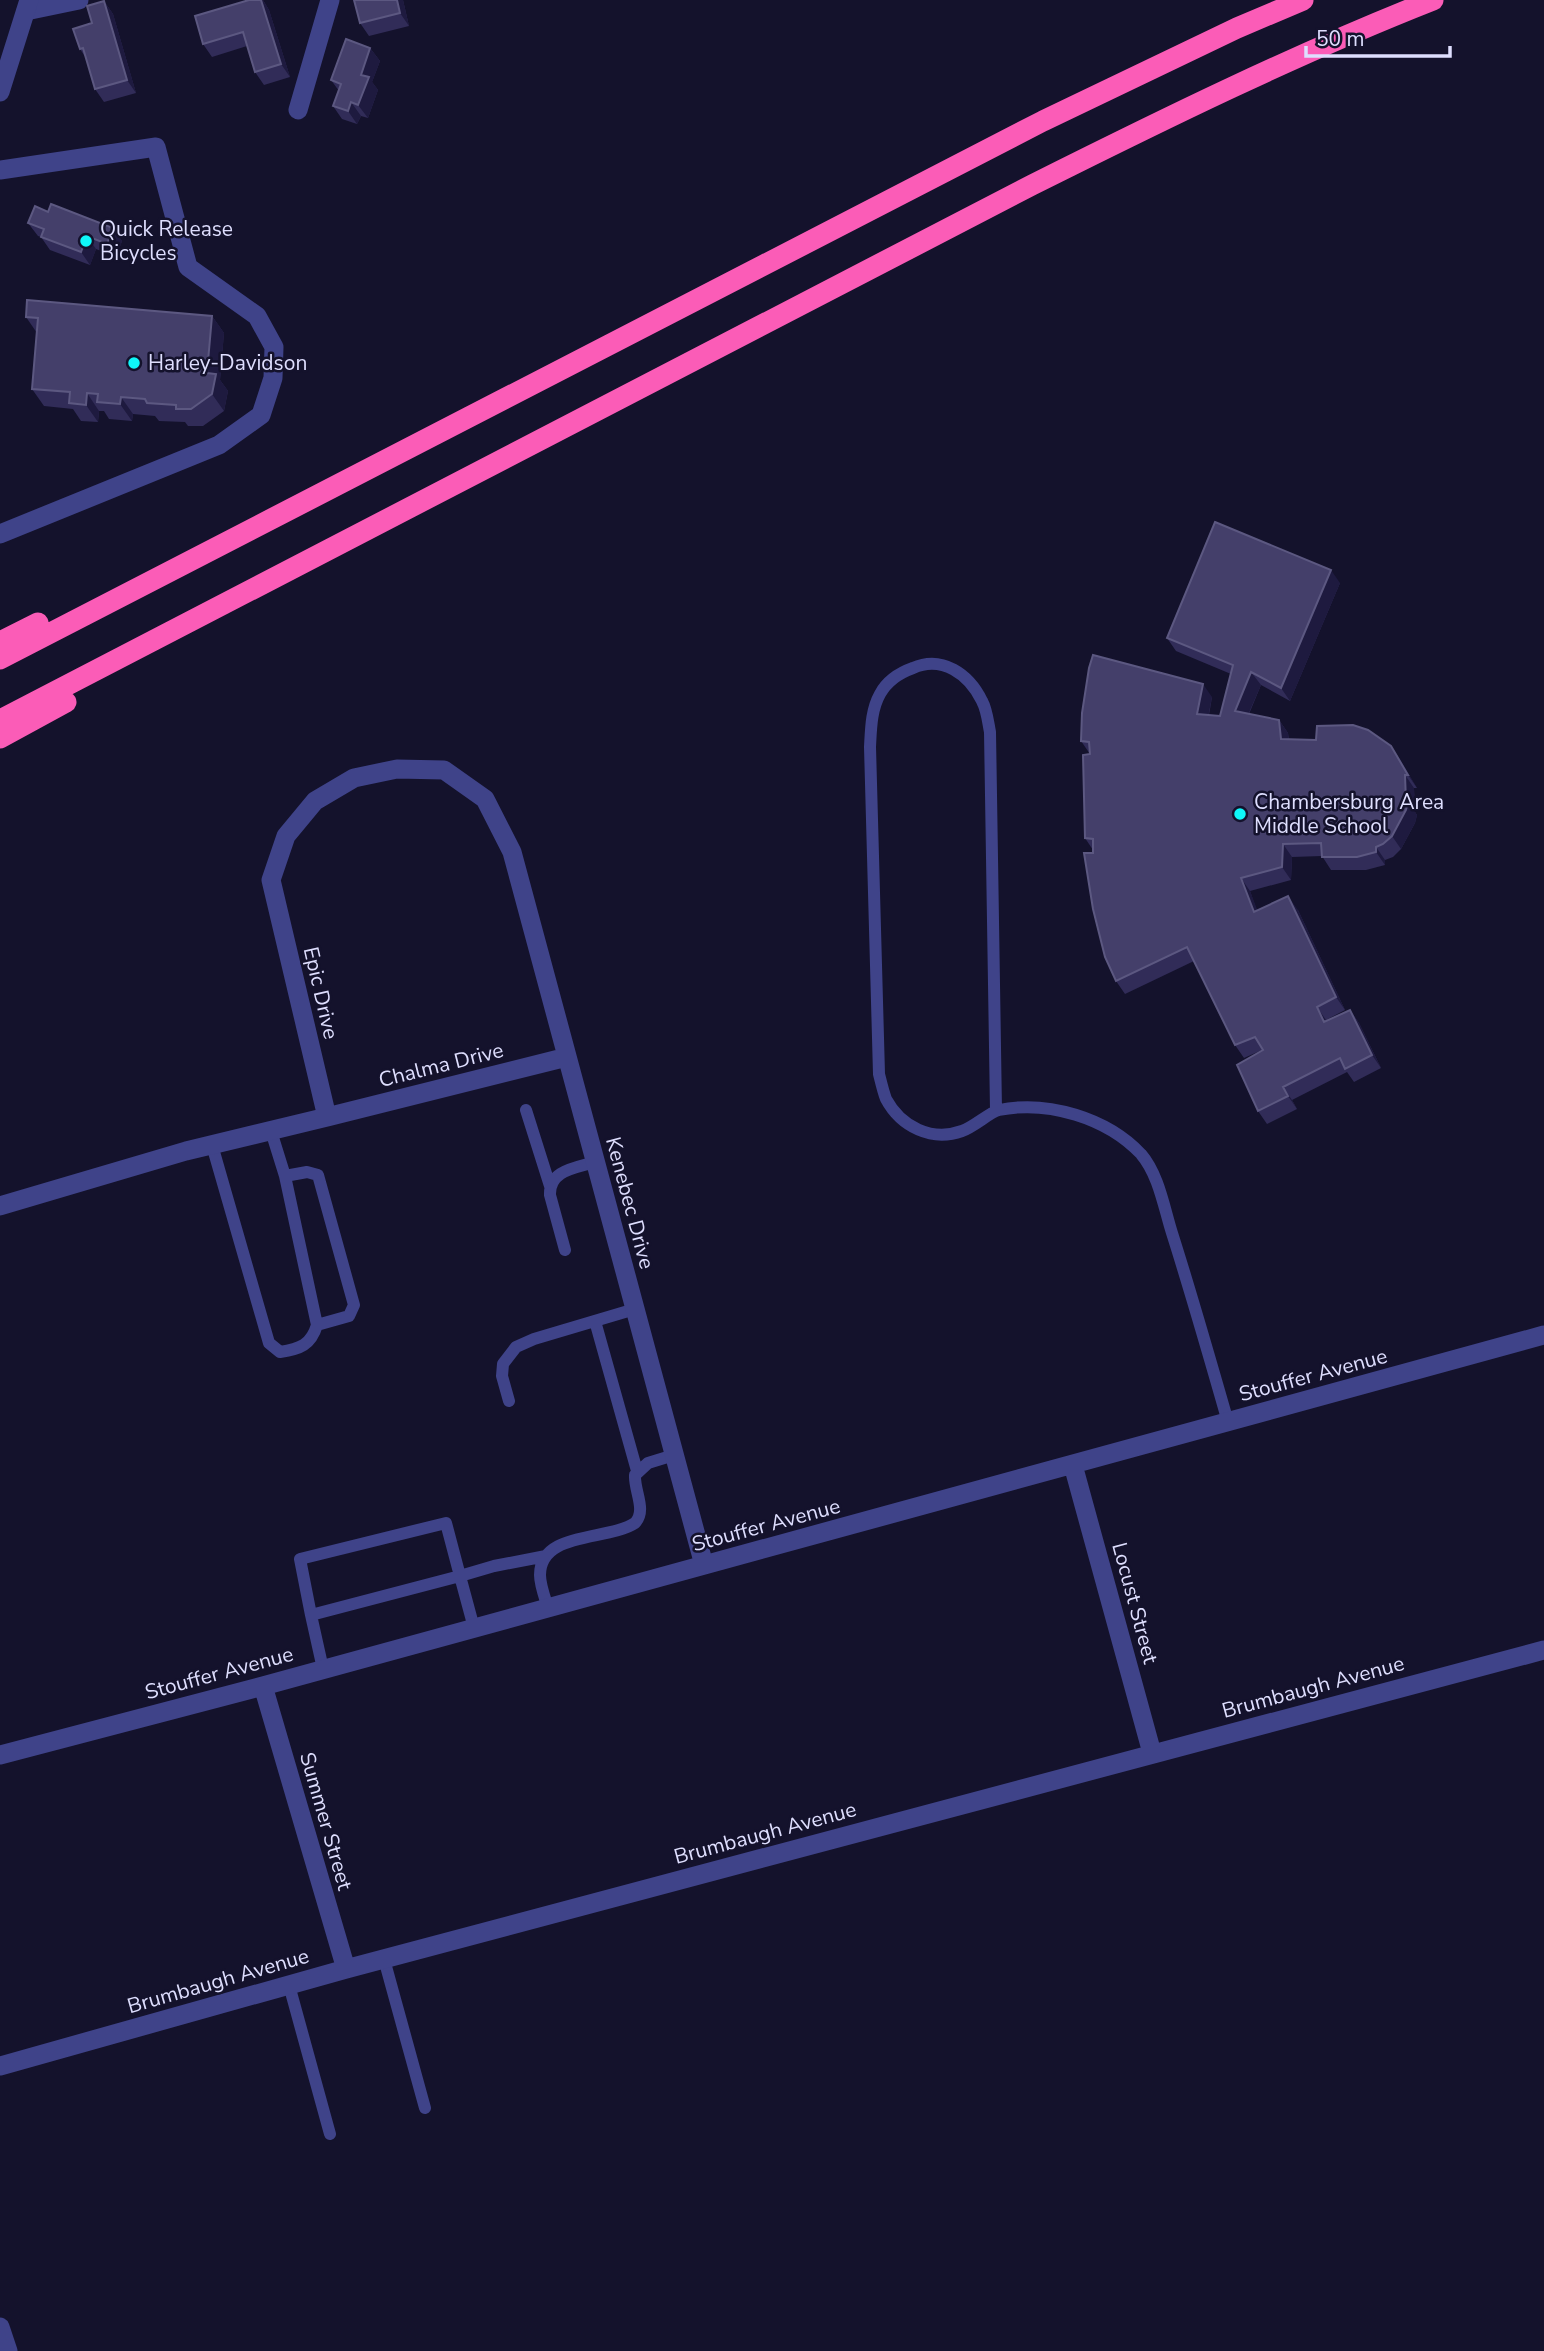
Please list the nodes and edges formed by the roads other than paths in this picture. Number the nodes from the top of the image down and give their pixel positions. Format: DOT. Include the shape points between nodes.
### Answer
graph roads {
  1 [pos="79,0"];
  2 [pos="330,0"];
  3 [pos="1303,0"];
  4 [pos="1433,0"];
  5 [pos="28,5"];
  6 [pos="0,92"];
  7 [pos="298,110"];
  8 [pos="0,170"];
  9 [pos="0,534"];
  10 [pos="213,548"];
  11 [pos="0,642"];
  12 [pos="0,659"];
  13 [pos="114,661"];
  14 [pos="0,720"];
  15 [pos="0,738"];
  16 [pos="512,852"];
  17 [pos="567,1056"];
  18 [pos="526,1110"];
  19 [pos="996,1110"];
  20 [pos="327,1117"];
  21 [pos="271,1131"];
  22 [pos="212,1145"];
  23 [pos="596,1162"];
  24 [pos="285,1176"];
  25 [pos="550,1186"];
  26 [pos="0,1206"];
  27 [pos="565,1250"];
  28 [pos="635,1309"];
  29 [pos="595,1321"];
  30 [pos="317,1325"];
  31 [pos="1544,1335"];
  32 [pos="509,1401"];
  33 [pos="1228,1422"];
  34 [pos="674,1455"];
  35 [pos="1073,1465"];
  36 [pos="637,1471"];
  37 [pos="546,1556"];
  38 [pos="704,1565"];
  39 [pos="460,1576"];
  40 [pos="548,1608"];
  41 [pos="312,1615"];
  42 [pos="474,1628"];
  43 [pos="1544,1650"];
  44 [pos="323,1669"];
  45 [pos="263,1686"];
  46 [pos="1152,1753"];
  47 [pos="0,1755"];
  48 [pos="384,1959"];
  49 [pos="346,1969"];
  50 [pos="289,1985"];
  51 [pos="0,2066"];
  52 [pos="425,2108"];
  53 [pos="330,2134"];
  54 [pos="0,2327"];
  55 [pos="8,2351"];
  1 -- 5 [label="street"];
  2 -- 7 [label="street"];
  3 -- 10 [label="highway" via="1043,121"];
  4 -- 13 [label="highway" via="1282,65 1032,185"];
  5 -- 6 [label="street"];
  8 -- 9 [label="street" via="156,147 188,267 257,316 274,347 274,378 261,415 219,445"];
  10 -- 11 [label="highway" via="121,581"];
  10 -- 12 [label="highway"];
  13 -- 14 [label="highway"];
  13 -- 15 [label="highway" via="86,691"];
  16 -- 17 [label="street, Kenebec Drive"];
  16 -- 20 [label="street, Epic Drive" via="485,799 444,770 397,769 354,778 315,801 285,836 271,880"];
  17 -- 20 [label="street, Chalma Drive"];
  17 -- 23 [label="street, Kenebec Drive"];
  18 -- 25 [label="lane"];
  19 -- 19 [label="lane" via="961,1132 918,1131 897,1116 885,1097 879,1074 871,719 880,693 896,675 919,665 940,663 965,676 983,702 990,732"];
  19 -- 33 [label="lane" via="1068,1112 1116,1133 1143,1157 1155,1179"];
  20 -- 21 [label="street"];
  21 -- 22 [label="street"];
  21 -- 24 [label="lane"];
  22 -- 26 [label="street"];
  22 -- 30 [label="lane" via="269,1343 281,1352 305,1346"];
  23 -- 25 [label="lane" via="565,1171"];
  23 -- 28 [label="street, Kenebec Drive"];
  24 -- 30 [label="lane"];
  24 -- 30 [label="lane" via="318,1175 354,1305 349,1316"];
  25 -- 27 [label="lane"];
  28 -- 29 [label="lane"];
  28 -- 34 [label="street, Kenebec Drive"];
  29 -- 32 [label="lane" via="516,1347 503,1364"];
  29 -- 36 [label="lane"];
  31 -- 33 [label="street, Stouffer Avenue"];
  33 -- 35 [label="street, Stouffer Avenue"];
  34 -- 36 [label="lane"];
  34 -- 38 [label="street, Kenebec Drive"];
  35 -- 38 [label="street, Stouffer Avenue"];
  35 -- 46 [label="street, Locust Street"];
  36 -- 37 [label="lane" via="641,1510 635,1523 571,1541"];
  37 -- 39 [label="lane"];
  37 -- 40 [label="lane" via="539,1577"];
  38 -- 40 [label="street, Stouffer Avenue"];
  39 -- 41 [label="lane"];
  39 -- 41 [label="lane" via="446,1523 300,1559"];
  39 -- 42 [label="lane"];
  40 -- 42 [label="street, Stouffer Avenue"];
  41 -- 44 [label="lane"];
  42 -- 44 [label="street, Stouffer Avenue"];
  43 -- 46 [label="street, Brumbaugh Avenue"];
  44 -- 45 [label="street, Stouffer Avenue"];
  45 -- 47 [label="street, Stouffer Avenue"];
  45 -- 49 [label="street, Summer Street"];
  46 -- 48 [label="street, Brumbaugh Avenue"];
  48 -- 49 [label="street, Brumbaugh Avenue"];
  48 -- 52 [label="lane"];
  49 -- 50 [label="street, Brumbaugh Avenue"];
  50 -- 51 [label="street, Brumbaugh Avenue"];
  50 -- 53 [label="lane"];
  54 -- 55 [label="street"];
}
